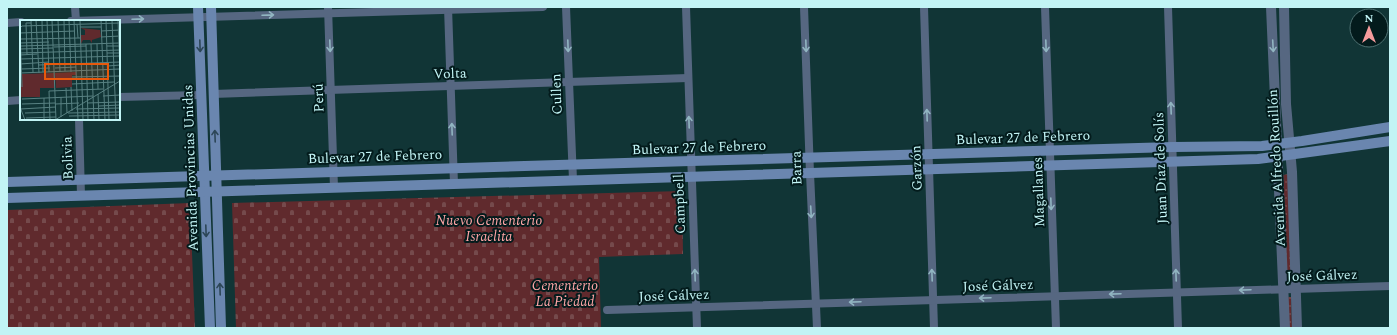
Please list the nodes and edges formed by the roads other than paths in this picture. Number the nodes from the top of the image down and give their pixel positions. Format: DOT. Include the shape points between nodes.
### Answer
graph roads {
  1 [pos="75,7"];
  2 [pos="542,7"];
  3 [pos="566,7"];
  4 [pos="686,7"];
  5 [pos="804,7"];
  6 [pos="924,7"];
  7 [pos="1045,7"];
  8 [pos="1168,7"];
  9 [pos="1271,7"];
  10 [pos="1284,7"];
  11 [pos="448,8"];
  12 [pos="328,10"];
  13 [pos="198,12"];
  14 [pos="211,12"];
  15 [pos="76,20"];
  16 [pos="90,20"];
  17 [pos="20,22"];
  18 [pos="7,23"];
  19 [pos="688,78"];
  20 [pos="569,82"];
  21 [pos="450,86"];
  22 [pos="331,90"];
  23 [pos="213,94"];
  24 [pos="201,95"];
  25 [pos="120,97"];
  26 [pos="20,100"];
  27 [pos="7,101"];
  28 [pos="79,120"];
  29 [pos="1390,127"];
  30 [pos="1390,141"];
  31 [pos="1289,143"];
  32 [pos="1277,144"];
  33 [pos="1173,147"];
  34 [pos="1050,150"];
  35 [pos="928,154"];
  36 [pos="1291,156"];
  37 [pos="809,158"];
  38 [pos="1278,158"];
  39 [pos="691,161"];
  40 [pos="1173,161"];
  41 [pos="572,164"];
  42 [pos="1050,165"];
  43 [pos="453,168"];
  44 [pos="929,169"];
  45 [pos="333,172"];
  46 [pos="810,173"];
  47 [pos="204,175"];
  48 [pos="216,175"];
  49 [pos="691,176"];
  50 [pos="80,179"];
  51 [pos="573,180"];
  52 [pos="7,182"];
  53 [pos="454,184"];
  54 [pos="334,188"];
  55 [pos="216,191"];
  56 [pos="205,192"];
  57 [pos="81,196"];
  58 [pos="7,198"];
  59 [pos="1390,286"];
  60 [pos="1284,289"];
  61 [pos="1296,289"];
  62 [pos="1177,292"];
  63 [pos="1054,296"];
  64 [pos="933,300"];
  65 [pos="816,303"];
  66 [pos="696,307"];
  67 [pos="607,310"];
  68 [pos="210,328"];
  69 [pos="221,328"];
  70 [pos="696,328"];
  71 [pos="817,328"];
  72 [pos="934,328"];
  73 [pos="1056,328"];
  74 [pos="1178,328"];
  75 [pos="1285,328"];
  76 [pos="1297,328"];
  1 -- 15 [label="street"];
  2 -- 11 [label="street"];
  3 -- 20 [label="street, Cullen, one-way"];
  4 -- 19 [label="street, Campbell"];
  5 -- 37 [label="street, Barra, one-way"];
  35 -- 6 [label="street, Garzón, one-way"];
  7 -- 34 [label="street, Magallanes, one-way"];
  33 -- 8 [label="street, Juan Díaz de Solís, one-way"];
  9 -- 32 [label="street, Avenida Alfredo Rouillón, one-way"];
  10 -- 31 [label="street, Avenida Alfredo Rouillón"];
  11 -- 12 [label="street"];
  11 -- 21 [label="street"];
  14 -- 12 [label="street, one-way"];
  12 -- 22 [label="street, Perú, one-way"];
  13 -- 14 [label="street"];
  16 -- 13 [label="street, one-way"];
  13 -- 24 [label="main road, Avenida Provincias Unidas, one-way"];
  14 -- 23 [label="main road, Avenida Provincias Unidas"];
  17 -- 18 [label="street"];
  19 -- 20 [label="street, Volta"];
  39 -- 19 [label="street, Campbell, one-way"];
  20 -- 21 [label="street, Volta"];
  20 -- 41 [label="street, Cullen"];
  21 -- 22 [label="street, Volta"];
  43 -- 21 [label="street, one-way"];
  22 -- 23 [label="street, Volta"];
  22 -- 45 [label="street, Perú"];
  48 -- 23 [label="main road, Avenida Provincias Unidas, one-way"];
  24 -- 25 [label="street"];
  24 -- 47 [label="main road, Avenida Provincias Unidas"];
  26 -- 27 [label="street"];
  28 -- 50 [label="street, Bolivia"];
  29 -- 31 [label="main road, Bulevar 27 de Febrero"];
  30 -- 36 [label="main road, Bulevar 27 de Febrero"];
  31 -- 32 [label="main road, Bulevar 27 de Febrero"];
  31 -- 36 [label="street, Avenida Alfredo Rouillón"];
  32 -- 33 [label="main road, Bulevar 27 de Febrero"];
  32 -- 38 [label="street, Avenida Alfredo Rouillón"];
  33 -- 34 [label="main road, Bulevar 27 de Febrero"];
  33 -- 40 [label="street, Juan Díaz de Solís"];
  34 -- 35 [label="main road, Bulevar 27 de Febrero"];
  34 -- 42 [label="street, Magallanes"];
  35 -- 37 [label="main road, Bulevar 27 de Febrero"];
  35 -- 44 [label="street, Garzón"];
  36 -- 38 [label="main road, Bulevar 27 de Febrero"];
  36 -- 61 [label="street, Avenida Alfredo Rouillón"];
  37 -- 39 [label="main road, Bulevar 27 de Febrero"];
  37 -- 46 [label="street, Barra"];
  38 -- 40 [label="main road, Bulevar 27 de Febrero"];
  38 -- 60 [label="street, Avenida Alfredo Rouillón"];
  39 -- 41 [label="main road, Bulevar 27 de Febrero"];
  39 -- 49 [label="street, Campbell"];
  40 -- 42 [label="main road, Bulevar 27 de Febrero"];
  62 -- 40 [label="street, Juan Díaz de Solís, one-way"];
  41 -- 43 [label="main road, Bulevar 27 de Febrero"];
  41 -- 51 [label="street, Cullen"];
  42 -- 44 [label="main road, Bulevar 27 de Febrero"];
  42 -- 63 [label="street, Magallanes, one-way"];
  43 -- 45 [label="main road, Bulevar 27 de Febrero"];
  43 -- 53 [label="street"];
  44 -- 46 [label="main road, Bulevar 27 de Febrero"];
  64 -- 44 [label="street, Garzón, one-way"];
  45 -- 48 [label="main road, Bulevar 27 de Febrero"];
  45 -- 54 [label="street, Perú"];
  46 -- 49 [label="main road, Bulevar 27 de Febrero"];
  46 -- 65 [label="street, Barra, one-way"];
  47 -- 48 [label="main road, Bulevar 27 de Febrero"];
  47 -- 50 [label="main road, Bulevar 27 de Febrero"];
  47 -- 56 [label="main road, Avenida Provincias Unidas"];
  48 -- 55 [label="main road, Avenida Provincias Unidas"];
  49 -- 51 [label="main road, Bulevar 27 de Febrero"];
  66 -- 49 [label="street, Campbell, one-way"];
  50 -- 52 [label="main road, Bulevar 27 de Febrero"];
  50 -- 57 [label="street, Bolivia"];
  51 -- 53 [label="main road, Bulevar 27 de Febrero"];
  53 -- 54 [label="main road, Bulevar 27 de Febrero"];
  54 -- 55 [label="main road, Bulevar 27 de Febrero"];
  55 -- 56 [label="main road, Bulevar 27 de Febrero"];
  69 -- 55 [label="main road, Avenida Provincias Unidas, one-way"];
  56 -- 57 [label="main road, Bulevar 27 de Febrero"];
  56 -- 68 [label="main road, Avenida Provincias Unidas, one-way"];
  57 -- 58 [label="main road, Bulevar 27 de Febrero"];
  59 -- 61 [label="street, José Gálvez"];
  60 -- 61 [label="street, José Gálvez"];
  60 -- 62 [label="street, José Gálvez, one-way"];
  60 -- 75 [label="street, Avenida Alfredo Rouillón"];
  61 -- 76 [label="street, Avenida Alfredo Rouillón"];
  62 -- 63 [label="street, José Gálvez, one-way"];
  62 -- 74 [label="street, Juan Díaz de Solís"];
  63 -- 64 [label="street, José Gálvez, one-way"];
  63 -- 73 [label="street, Magallanes"];
  64 -- 65 [label="street, José Gálvez, one-way"];
  64 -- 72 [label="street, Garzón"];
  65 -- 66 [label="street, José Gálvez"];
  65 -- 71 [label="street, Barra"];
  66 -- 67 [label="street, José Gálvez"];
  66 -- 70 [label="street, Campbell"];
}
